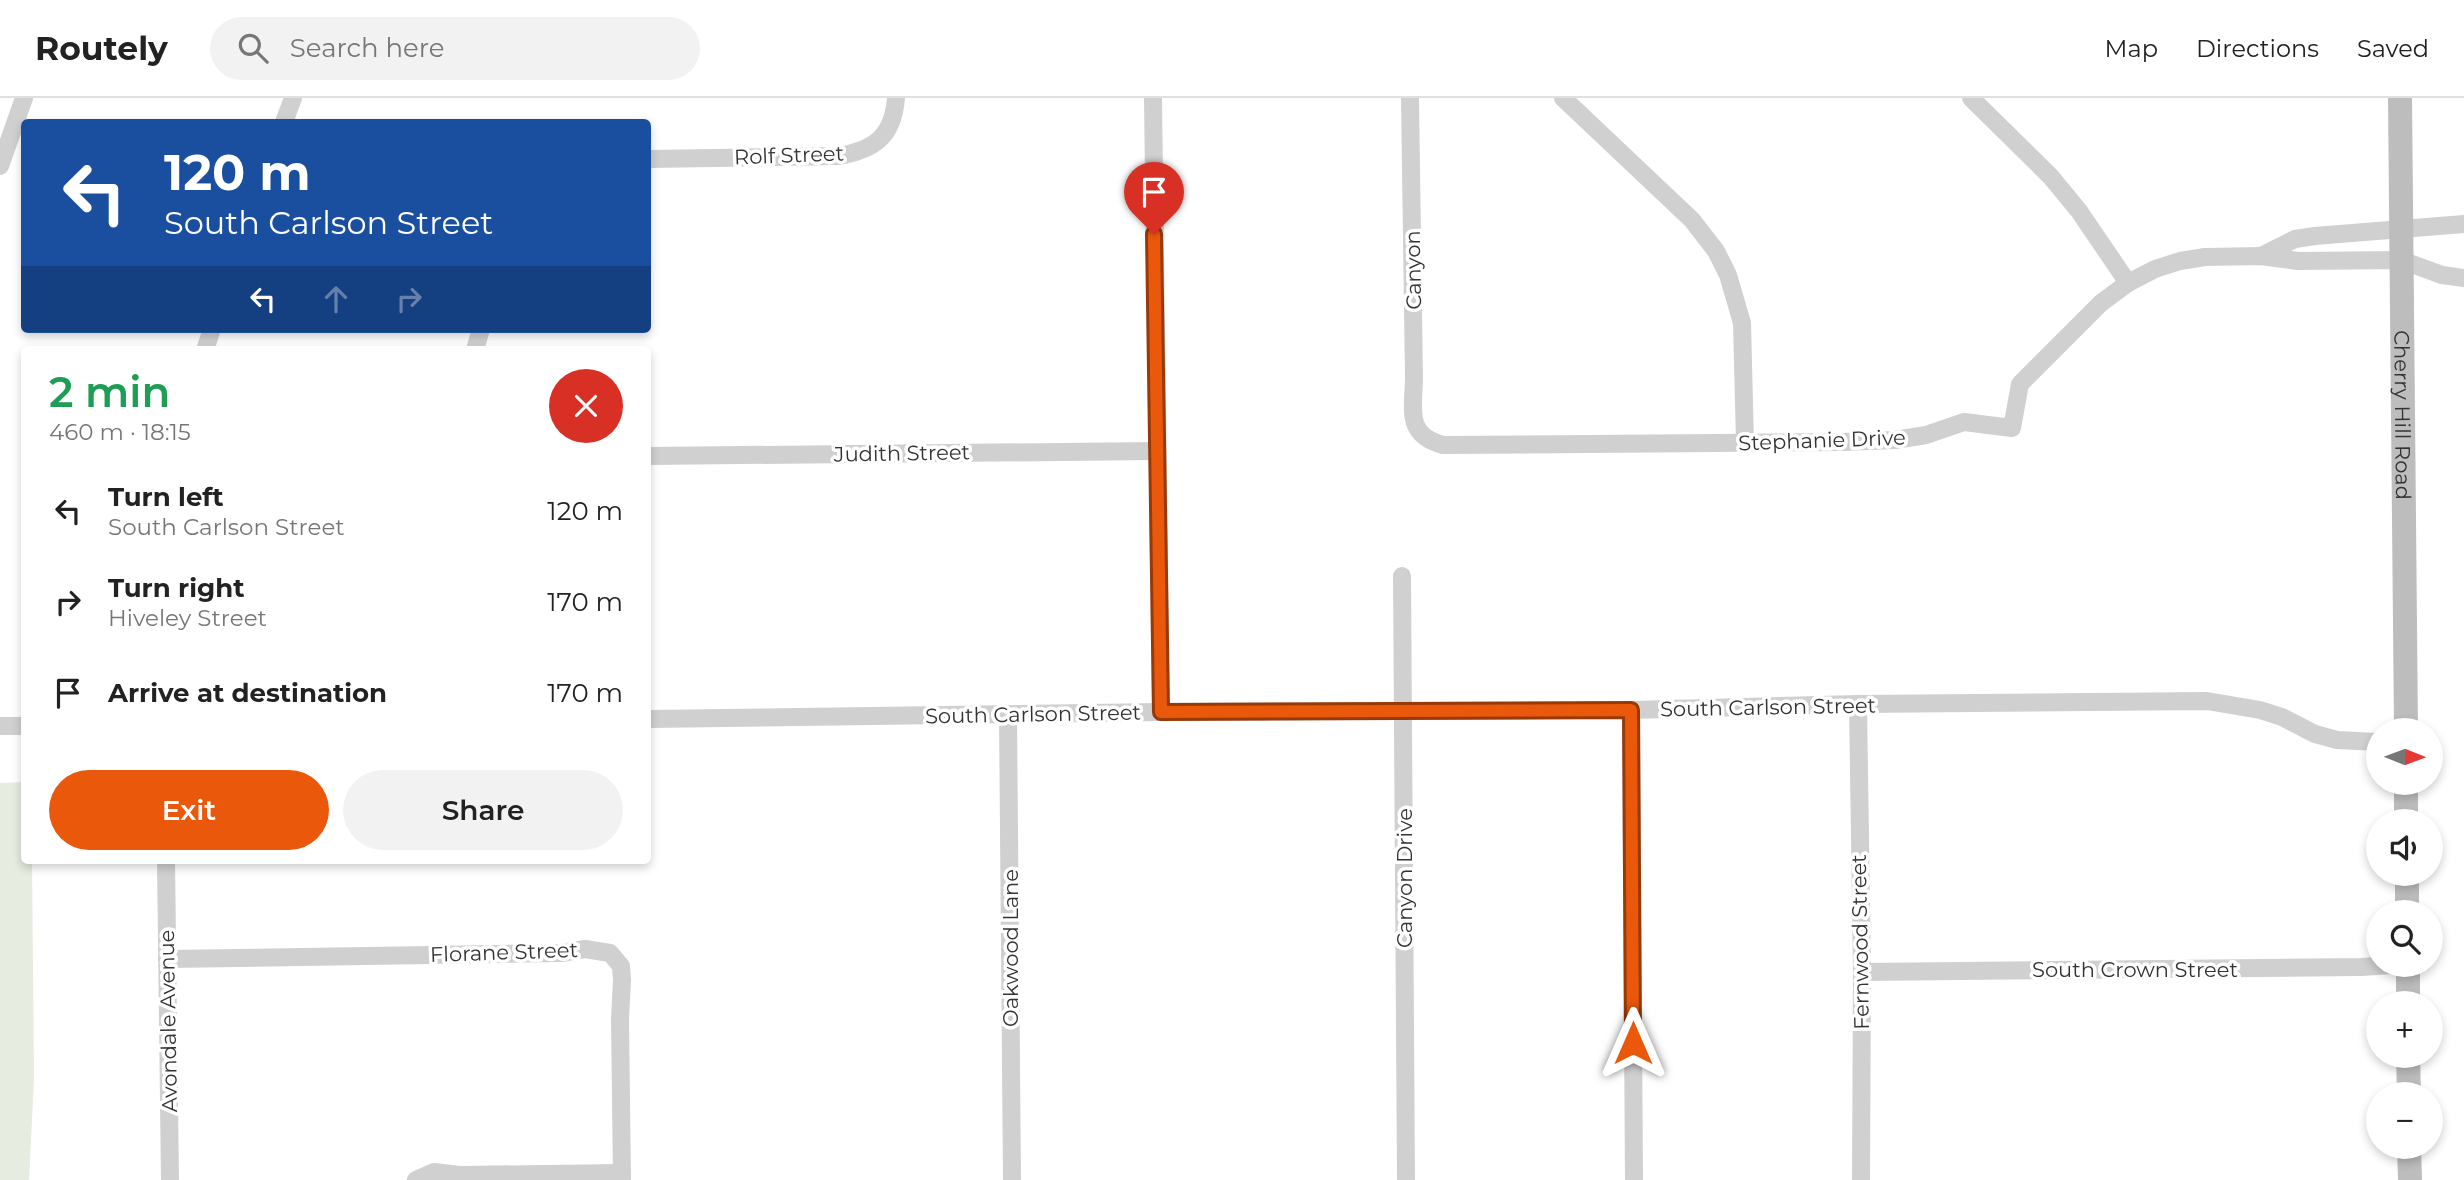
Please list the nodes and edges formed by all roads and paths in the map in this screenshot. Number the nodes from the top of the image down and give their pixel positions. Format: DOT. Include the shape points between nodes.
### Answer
graph roads {
  1 [pos="24,98"];
  2 [pos="293,98"];
  3 [pos="897,98"];
  4 [pos="1153,98"];
  5 [pos="1410,98"];
  6 [pos="1563,98"];
  7 [pos="1971,98"];
  8 [pos="2400,98"];
  9 [pos="285,119"];
  10 [pos="651,159"];
  11 [pos="0,166"];
  12 [pos="2464,224"];
  13 [pos="2401,230"];
  14 [pos="2261,256"];
  15 [pos="2401,260"];
  16 [pos="2464,278"];
  17 [pos="2128,283"];
  18 [pos="1426,438"];
  19 [pos="1745,443"];
  20 [pos="1156,451"];
  21 [pos="651,456"];
  22 [pos="1402,576"];
  23 [pos="1858,704"];
  24 [pos="1631,710"];
  25 [pos="1161,712"];
  26 [pos="1403,712"];
  27 [pos="1008,715"];
  28 [pos="2406,718"];
  29 [pos="651,719"];
  30 [pos="0,726"];
  31 [pos="21,726"];
  32 [pos="2366,741"];
  33 [pos="166,864"];
  34 [pos="167,959"];
  35 [pos="2366,967"];
  36 [pos="1862,972"];
  37 [pos="2409,1159"];
  38 [pos="622,1176"];
  39 [pos="170,1180"];
  40 [pos="416,1180"];
  41 [pos="1012,1180"];
  42 [pos="1406,1180"];
  43 [pos="1633,1180"];
  44 [pos="1861,1180"];
  45 [pos="2410,1180"];
  1 -- 11 [label="street"];
  2 -- 9 [label="street"];
  3 -- 10 [label="street, Rolf Street" via="885,135 855,153"];
  4 -- 20 [label="street"];
  5 -- 18 [label="street, Canyon" via="1412,414"];
  6 -- 19 [label="street" via="1692,220 1716,251 1742,323"];
  7 -- 17 [label="street" via="2051,177"];
  8 -- 13 [label="main road, Cherry Hill Road"];
  12 -- 13 [label="street, Stephanie Drive"];
  13 -- 14 [label="street, Stephanie Drive" via="2295,239"];
  13 -- 15 [label="main road, Cherry Hill Road"];
  14 -- 15 [label="street, Stephanie Drive" via="2298,261"];
  14 -- 17 [label="street, Stephanie Drive" via="2180,261"];
  15 -- 16 [label="street"];
  15 -- 28 [label="main road, Cherry Hill Road"];
  17 -- 19 [label="street, Stephanie Drive" via="2101,303 2020,384 2012,428 1964,422 1895,440"];
  18 -- 19 [label="street, Stephanie Drive" via="1443,445"];
  20 -- 21 [label="street, Judith Street"];
  20 -- 25 [label="street"];
  22 -- 26 [label="street, Canyon Drive"];
  23 -- 24 [label="street, South Carlson Street"];
  23 -- 32 [label="street, South Carlson Street" via="2207,701 2260,710 2337,740"];
  23 -- 36 [label="street, Fernwood Street"];
  24 -- 26 [label="street, South Carlson Street"];
  24 -- 43 [label="street"];
  25 -- 26 [label="street, South Carlson Street"];
  25 -- 27 [label="street, South Carlson Street"];
  26 -- 42 [label="street, Canyon Drive"];
  27 -- 29 [label="street, South Carlson Street"];
  27 -- 41 [label="street, Oakwood Lane"];
  30 -- 31 [label="street"];
  33 -- 34 [label="street, Avondale Avenue"];
  34 -- 38 [label="street, Florane Street" via="584,949 610,953 621,967 622,980"];
  34 -- 39 [label="street, Avondale Avenue"];
  35 -- 36 [label="street, South Crown Street"];
  36 -- 44 [label="street, Fernwood Street"];
  37 -- 45 [label="main road"];
  38 -- 40 [label="street" via="434,1172"];
}
